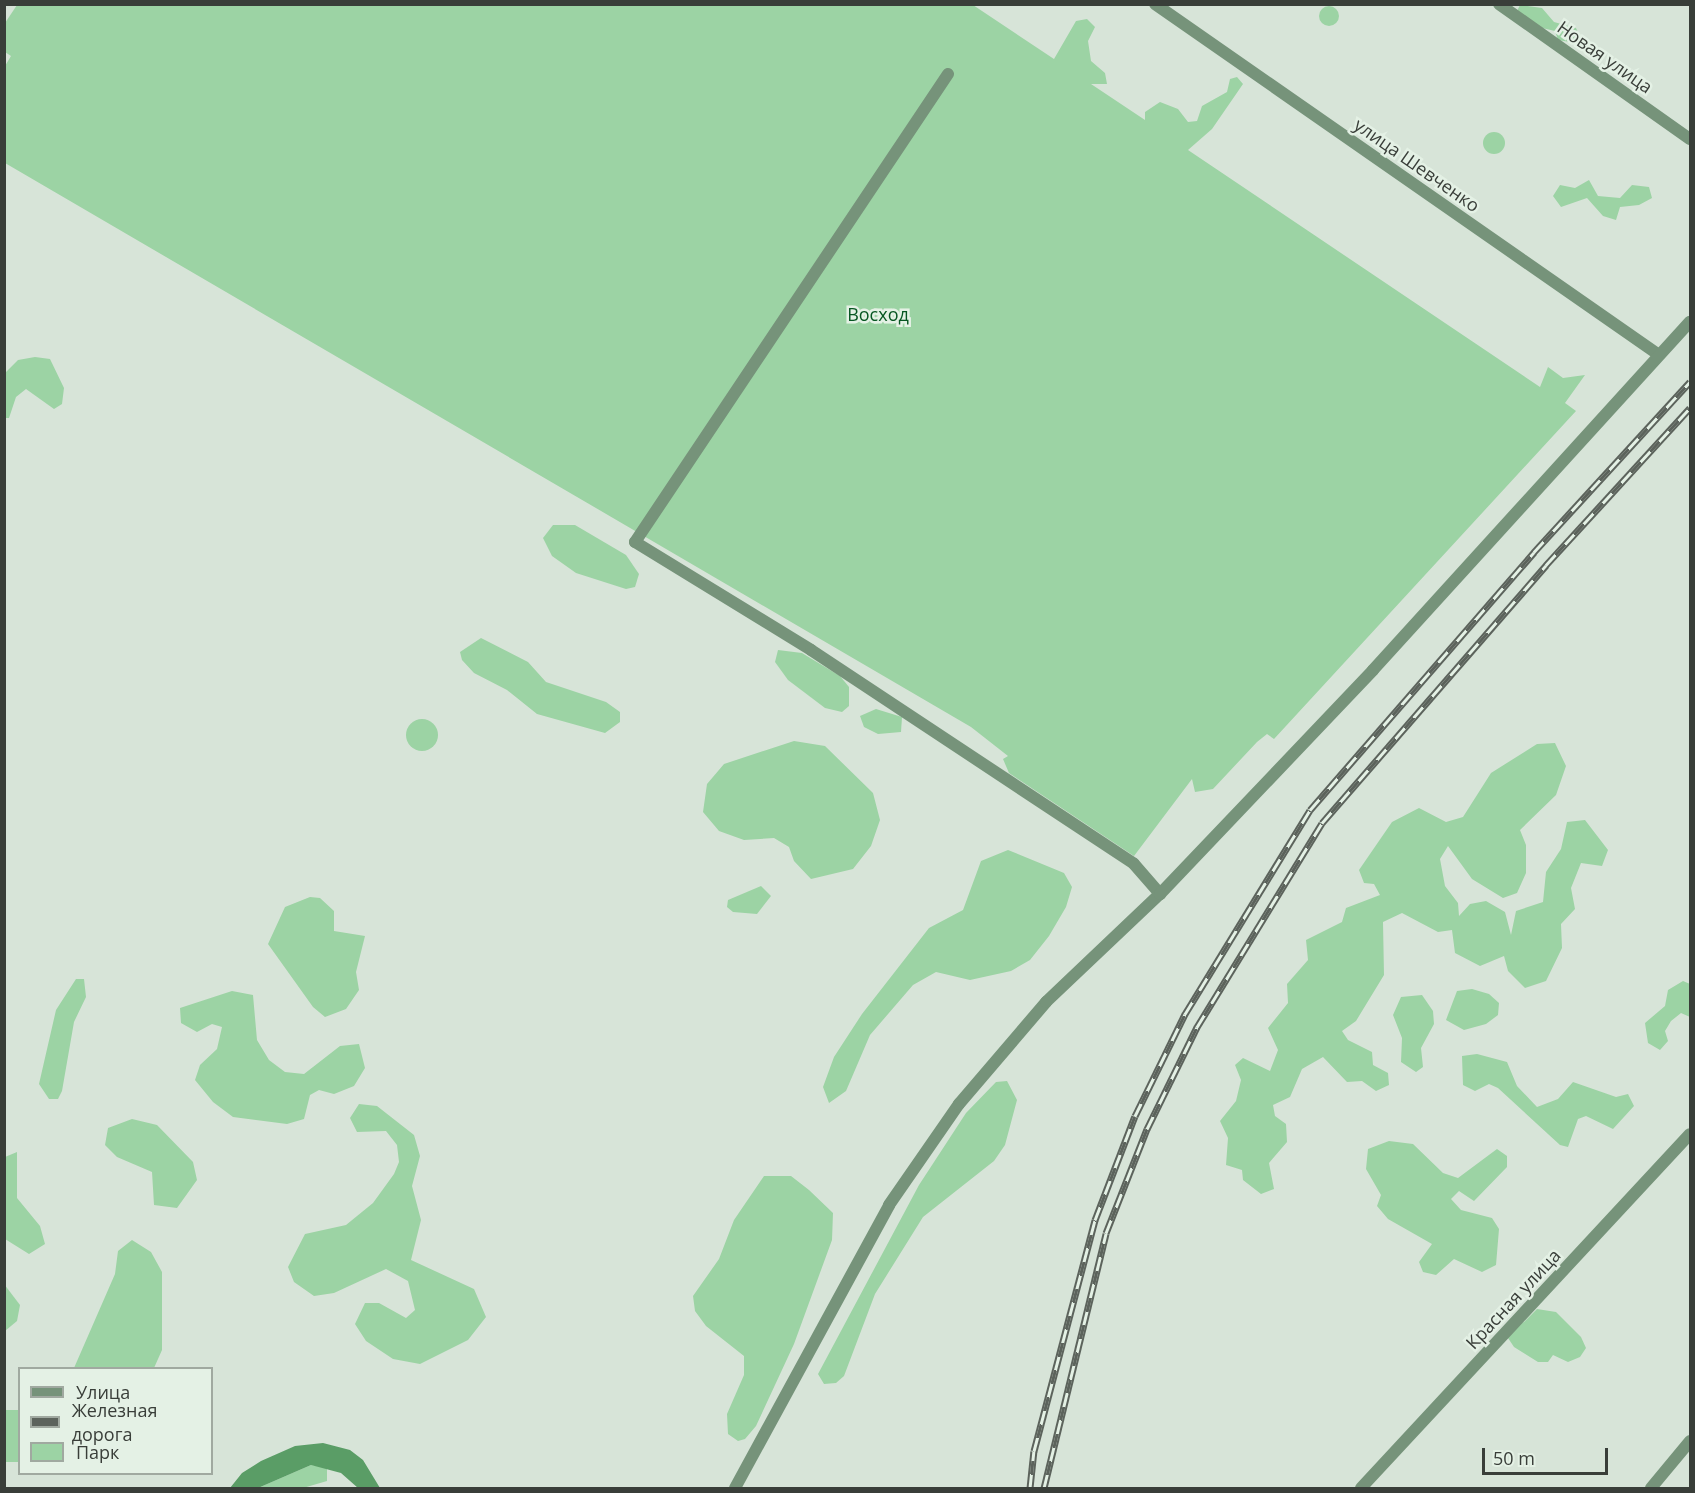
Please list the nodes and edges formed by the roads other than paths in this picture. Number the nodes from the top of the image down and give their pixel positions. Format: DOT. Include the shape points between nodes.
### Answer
graph roads {
  1 [pos="1155,4"];
  2 [pos="1499,4"];
  3 [pos="948,74"];
  4 [pos="1690,140"];
  5 [pos="1690,322"];
  6 [pos="1659,354"];
  7 [pos="1160,894"];
  8 [pos="1690,1134"];
  9 [pos="1690,1441"];
  10 [pos="735,1488"];
  11 [pos="1361,1488"];
  12 [pos="1651,1488"];
  1 -- 6 [label="street, улица Шевченко"];
  2 -- 4 [label="street, Новая улица"];
  3 -- 7 [label="street" via="635,542 811,650 1134,864"];
  5 -- 6 [label="street"];
  6 -- 7 [label="street" via="1373,670"];
  7 -- 10 [label="street" via="1046,1002 959,1104 889,1205"];
  8 -- 11 [label="street, Красная улица"];
  9 -- 12 [label="street"];
}
